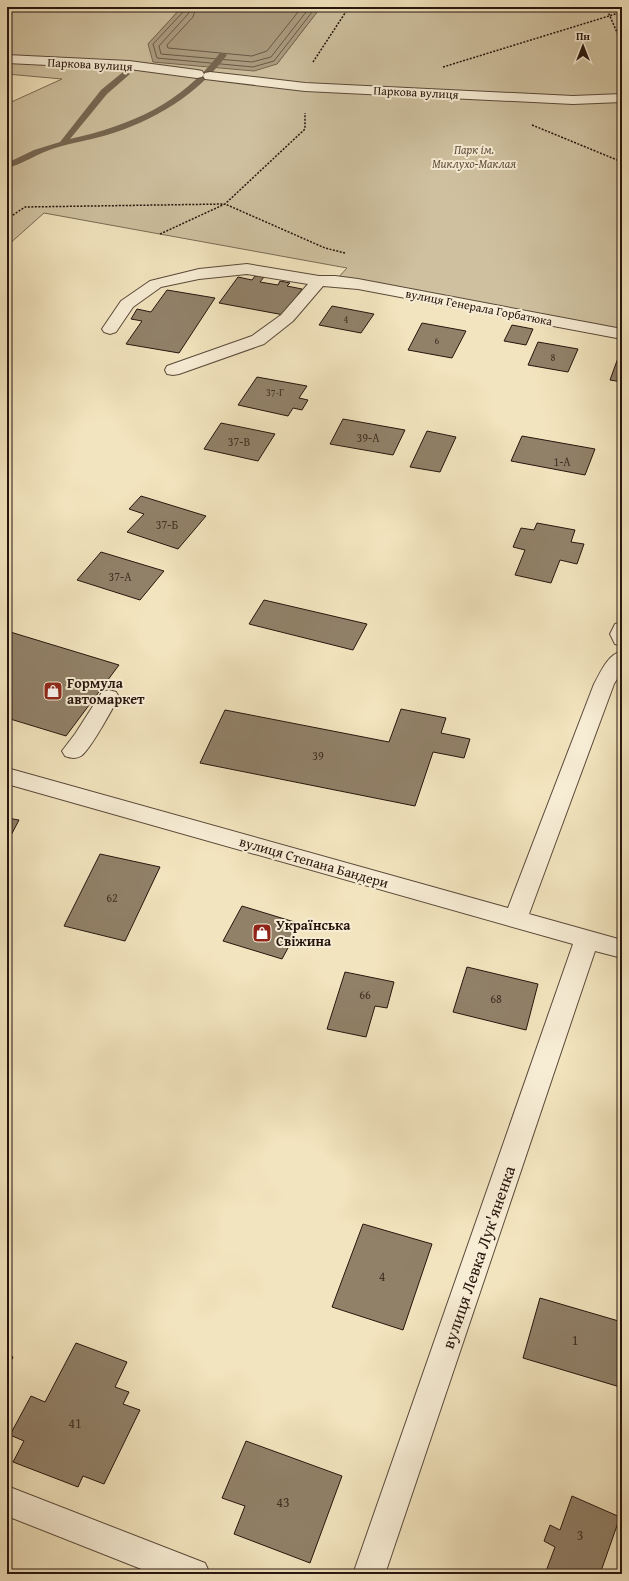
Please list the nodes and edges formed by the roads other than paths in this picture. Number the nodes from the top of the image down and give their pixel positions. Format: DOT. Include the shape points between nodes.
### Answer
graph roads {
  1 [pos="7,60"];
  2 [pos="622,98"];
  3 [pos="327,281"];
  4 [pos="110,329"];
  5 [pos="622,334"];
  6 [pos="173,370"];
  7 [pos="622,628"];
  8 [pos="622,639"];
  9 [pos="622,658"];
  10 [pos="109,697"];
  11 [pos="73,751"];
  12 [pos="7,776"];
  13 [pos="515,919"];
  14 [pos="587,939"];
  15 [pos="622,949"];
  16 [pos="7,1501"];
  17 [pos="194,1574"];
  18 [pos="369,1574"];
  1 -- 2 [label="street, Паркова вулиця" via="129,65 305,88 573,100"];
  3 -- 4 [label="street, вулиця Генерала Горбатюка" via="247,269 199,274 156,284 127,304"];
  3 -- 5 [label="street, вулиця Генерала Горбатюка"];
  3 -- 6 [label="street" via="287,318 258,340"];
  7 -- 8 [label="street"];
  9 -- 13 [label="street" via="604,684"];
  10 -- 11 [label="street"];
  12 -- 13 [label="street, вулиця Степана Бандери"];
  13 -- 14 [label="street, вулиця Степана Бандери"];
  14 -- 15 [label="street, вулиця Степана Бандери"];
  14 -- 18 [label="street, вулиця Левка Лук'яненка"];
  16 -- 17 [label="street"];
}
